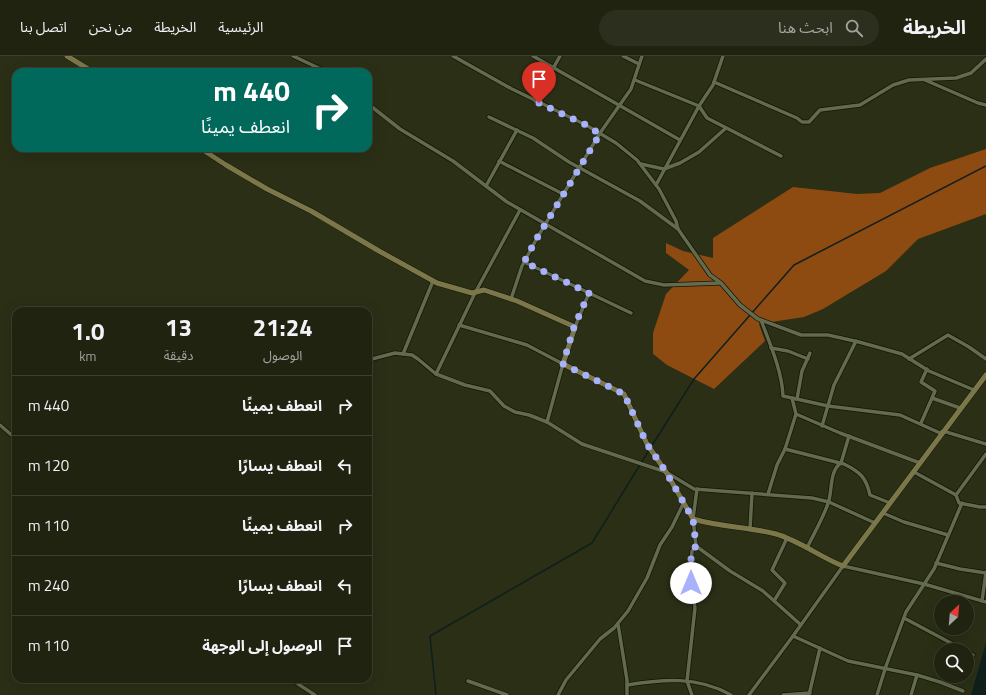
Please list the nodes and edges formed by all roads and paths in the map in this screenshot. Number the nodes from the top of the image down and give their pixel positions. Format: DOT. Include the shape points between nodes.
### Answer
graph roads {
  1 [pos="68,56"];
  2 [pos="293,56"];
  3 [pos="453,56"];
  4 [pos="533,56"];
  5 [pos="560,56"];
  6 [pos="623,56"];
  7 [pos="642,56"];
  8 [pos="723,56"];
  9 [pos="986,60"];
  10 [pos="639,64"];
  11 [pos="554,67"];
  12 [pos="87,68"];
  13 [pos="318,68"];
  14 [pos="924,79"];
  15 [pos="635,80"];
  16 [pos="714,82"];
  17 [pos="536,101"];
  18 [pos="986,105"];
  19 [pos="619,106"];
  20 [pos="699,106"];
  21 [pos="372,107"];
  22 [pos="489,117"];
  23 [pos="726,128"];
  24 [pos="517,130"];
  25 [pos="600,134"];
  26 [pos="680,140"];
  27 [pos="206,152"];
  28 [pos="781,156"];
  29 [pos="499,161"];
  30 [pos="641,164"];
  31 [pos="579,168"];
  32 [pos="664,169"];
  33 [pos="656,185"];
  34 [pos="486,186"];
  35 [pos="564,194"];
  36 [pos="520,210"];
  37 [pos="546,224"];
  38 [pos="678,229"];
  39 [pos="524,262"];
  40 [pos="433,281"];
  41 [pos="721,283"];
  42 [pos="475,293"];
  43 [pos="589,293"];
  44 [pos="510,299"];
  45 [pos="631,313"];
  46 [pos="762,320"];
  47 [pos="458,325"];
  48 [pos="574,327"];
  49 [pos="856,341"];
  50 [pos="771,348"];
  51 [pos="810,353"];
  52 [pos="403,354"];
  53 [pos="372,359"];
  54 [pos="808,359"];
  55 [pos="909,359"];
  56 [pos="986,359"];
  57 [pos="563,364"];
  58 [pos="927,369"];
  59 [pos="436,374"];
  60 [pos="986,375"];
  61 [pos="974,390"];
  62 [pos="792,398"];
  63 [pos="932,398"];
  64 [pos="797,399"];
  65 [pos="828,406"];
  66 [pos="960,408"];
  67 [pos="796,414"];
  68 [pos="547,422"];
  69 [pos="921,424"];
  70 [pos="0,425"];
  71 [pos="822,426"];
  72 [pos="943,431"];
  73 [pos="12,436"];
  74 [pos="849,436"];
  75 [pos="986,444"];
  76 [pos="785,449"];
  77 [pos="986,454"];
  78 [pos="841,463"];
  79 [pos="920,464"];
  80 [pos="666,472"];
  81 [pos="914,472"];
  82 [pos="697,489"];
  83 [pos="752,493"];
  84 [pos="768,494"];
  85 [pos="956,495"];
  86 [pos="684,502"];
  87 [pos="829,502"];
  88 [pos="890,503"];
  89 [pos="962,503"];
  90 [pos="986,507"];
  91 [pos="883,513"];
  92 [pos="693,519"];
  93 [pos="875,523"];
  94 [pos="750,529"];
  95 [pos="948,535"];
  96 [pos="787,538"];
  97 [pos="696,546"];
  98 [pos="807,548"];
  99 [pos="936,563"];
  100 [pos="843,566"];
  101 [pos="986,572"];
  102 [pos="924,584"];
  103 [pos="774,601"];
  104 [pos="984,602"];
  105 [pos="904,618"];
  106 [pos="618,624"];
  107 [pos="801,625"];
  108 [pos="793,636"];
  109 [pos="951,643"];
  110 [pos="820,648"];
  111 [pos="885,669"];
  112 [pos="916,675"];
  113 [pos="468,681"];
  114 [pos="687,681"];
  115 [pos="298,683"];
  116 [pos="627,685"];
  117 [pos="963,691"];
  118 [pos="810,694"];
  119 [pos="315,695"];
  120 [pos="507,695"];
  121 [pos="558,695"];
  122 [pos="627,695"];
  123 [pos="692,695"];
  124 [pos="731,695"];
  125 [pos="749,695"];
  126 [pos="783,695"];
  127 [pos="877,695"];
  128 [pos="911,695"];
  1 -- 12 [label="street"];
  2 -- 13 [label="street"];
  3 -- 17 [label="street"];
  4 -- 11 [label="street"];
  5 -- 11 [label="street"];
  6 -- 10 [label="street"];
  7 -- 10 [label="street"];
  8 -- 16 [label="street"];
  9 -- 14 [label="street" via="971,73 956,78"];
  10 -- 15 [label="street"];
  11 -- 17 [label="street"];
  11 -- 19 [label="street"];
  14 -- 16 [label="street" via="893,85 860,105 820,110 809,122 802,122"];
  14 -- 18 [label="street"];
  15 -- 19 [label="street"];
  15 -- 20 [label="street"];
  16 -- 20 [label="street"];
  17 -- 25 [label="street"];
  19 -- 25 [label="street"];
  19 -- 26 [label="street"];
  20 -- 23 [label="street" via="707,118"];
  20 -- 26 [label="street"];
  21 -- 34 [label="street" via="400,130 453,161"];
  22 -- 24 [label="street"];
  23 -- 28 [label="street"];
  23 -- 32 [label="street" via="698,152"];
  24 -- 29 [label="street"];
  24 -- 31 [label="street"];
  25 -- 30 [label="street" via="616,143"];
  25 -- 31 [label="street"];
  26 -- 32 [label="street"];
  27 -- 40 [label="street" via="253,181"];
  29 -- 34 [label="street"];
  29 -- 35 [label="street"];
  30 -- 32 [label="street"];
  30 -- 33 [label="street"];
  31 -- 35 [label="street"];
  31 -- 38 [label="street" via="640,201"];
  32 -- 33 [label="street"];
  33 -- 38 [label="street"];
  34 -- 36 [label="street"];
  35 -- 37 [label="street"];
  36 -- 37 [label="street"];
  36 -- 42 [label="street"];
  37 -- 39 [label="street"];
  37 -- 41 [label="street" via="645,281 664,285"];
  38 -- 41 [label="street" via="710,275"];
  39 -- 43 [label="street"];
  39 -- 44 [label="street"];
  40 -- 42 [label="street"];
  40 -- 52 [label="street"];
  41 -- 46 [label="street" via="740,305"];
  42 -- 44 [label="street" via="484,290"];
  42 -- 47 [label="street"];
  43 -- 45 [label="street"];
  43 -- 48 [label="street"];
  44 -- 48 [label="street"];
  46 -- 49 [label="street" via="801,334 828,335"];
  46 -- 50 [label="street"];
  47 -- 57 [label="street" via="527,345"];
  47 -- 59 [label="street"];
  48 -- 57 [label="street"];
  49 -- 55 [label="street" via="902,354"];
  49 -- 65 [label="street" via="834,385"];
  50 -- 54 [label="street"];
  50 -- 62 [label="street" via="783,387 783,396"];
  51 -- 54 [label="street"];
  52 -- 53 [label="street" via="395,353"];
  52 -- 59 [label="street" via="412,355"];
  54 -- 64 [label="street" via="802,372"];
  55 -- 56 [label="street" via="948,334"];
  55 -- 58 [label="street"];
  57 -- 68 [label="street"];
  57 -- 80 [label="street" via="624,394 647,444"];
  58 -- 61 [label="street"];
  58 -- 63 [label="street" via="921,382 935,390"];
  59 -- 68 [label="street" via="490,391 504,406 515,412"];
  60 -- 61 [label="street"];
  61 -- 66 [label="street"];
  62 -- 64 [label="street"];
  62 -- 67 [label="street"];
  63 -- 66 [label="street"];
  63 -- 69 [label="street"];
  64 -- 65 [label="street"];
  65 -- 69 [label="street" via="900,415"];
  65 -- 71 [label="street"];
  66 -- 72 [label="street"];
  67 -- 71 [label="street"];
  67 -- 76 [label="street"];
  68 -- 80 [label="street" via="582,444"];
  69 -- 72 [label="street" via="940,433"];
  70 -- 73 [label="street"];
  71 -- 74 [label="street"];
  72 -- 75 [label="street"];
  72 -- 79 [label="street"];
  74 -- 78 [label="street"];
  74 -- 79 [label="street"];
  76 -- 78 [label="street"];
  76 -- 84 [label="street"];
  77 -- 85 [label="street"];
  78 -- 87 [label="street" via="833,476"];
  78 -- 88 [label="street" via="864,477 870,495"];
  79 -- 81 [label="street"];
  80 -- 82 [label="street"];
  80 -- 86 [label="street"];
  81 -- 85 [label="street"];
  81 -- 88 [label="street"];
  82 -- 83 [label="street"];
  82 -- 92 [label="street"];
  83 -- 84 [label="street"];
  83 -- 94 [label="street"];
  84 -- 87 [label="street"];
  85 -- 89 [label="street" via="959,503"];
  86 -- 92 [label="street"];
  86 -- 106 [label="street" via="660,545 648,578"];
  87 -- 93 [label="street"];
  87 -- 98 [label="street"];
  88 -- 91 [label="street"];
  89 -- 90 [label="street"];
  89 -- 95 [label="street"];
  91 -- 93 [label="street"];
  91 -- 95 [label="street"];
  92 -- 94 [label="street" via="727,527"];
  92 -- 97 [label="street"];
  93 -- 100 [label="street"];
  94 -- 96 [label="street"];
  95 -- 99 [label="street"];
  96 -- 98 [label="street"];
  96 -- 103 [label="street" via="772,570 785,583"];
  97 -- 103 [label="street"];
  97 -- 114 [label="street" via="692,551 690,573 695,614"];
  98 -- 100 [label="street"];
  99 -- 101 [label="street"];
  99 -- 102 [label="street"];
  100 -- 102 [label="street"];
  100 -- 107 [label="street"];
  101 -- 104 [label="street"];
  102 -- 104 [label="street"];
  102 -- 105 [label="street"];
  103 -- 107 [label="street"];
  105 -- 109 [label="street"];
  105 -- 111 [label="street"];
  106 -- 116 [label="street"];
  106 -- 121 [label="street" via="600,639 566,680"];
  107 -- 108 [label="street"];
  108 -- 110 [label="street"];
  108 -- 125 [label="street"];
  110 -- 111 [label="street" via="848,662"];
  110 -- 118 [label="street"];
  111 -- 112 [label="street"];
  111 -- 127 [label="street"];
  112 -- 117 [label="street"];
  112 -- 128 [label="street"];
  113 -- 120 [label="street"];
  114 -- 116 [label="street" via="660,680"];
  114 -- 123 [label="street"];
  114 -- 124 [label="street" via="711,686"];
  115 -- 119 [label="street"];
  116 -- 122 [label="street"];
  118 -- 126 [label="street"];
}
